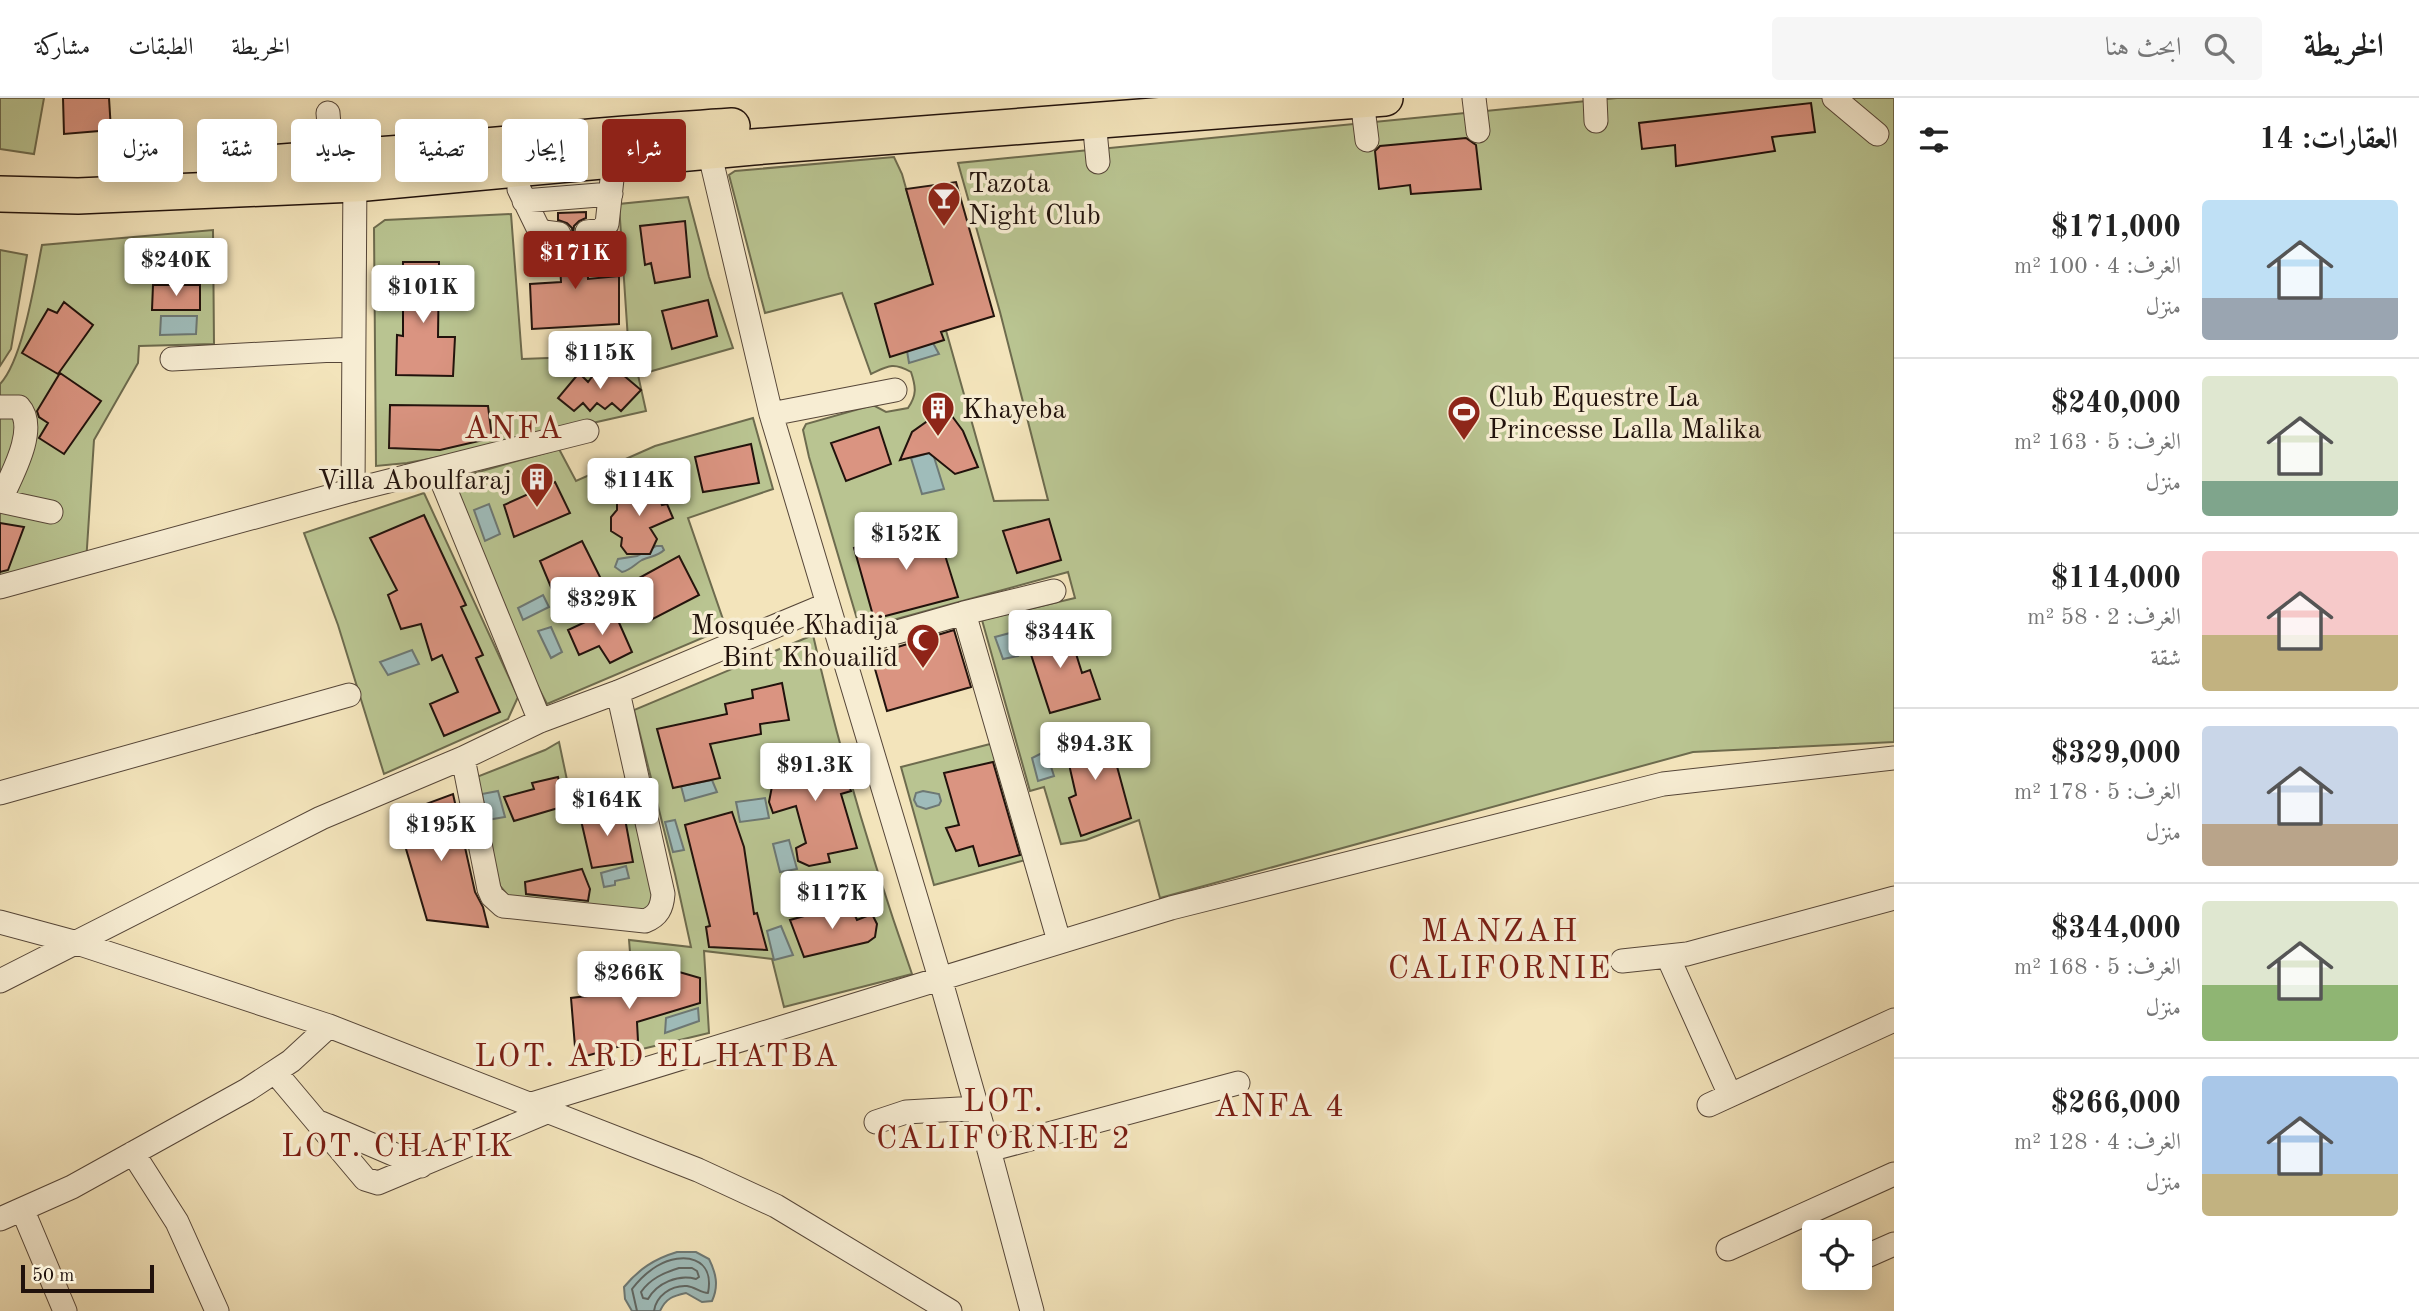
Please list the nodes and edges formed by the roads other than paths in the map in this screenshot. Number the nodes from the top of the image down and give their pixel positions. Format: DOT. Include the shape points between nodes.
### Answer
graph roads {
  1 [pos="1474,98"];
  2 [pos="1834,98"];
  3 [pos="1373,99"];
  4 [pos="1094,109"];
  5 [pos="328,113"];
  6 [pos="330,119"];
  7 [pos="1478,131"];
  8 [pos="1877,134"];
  9 [pos="706,140"];
  10 [pos="1367,140"];
  11 [pos="686,145"];
  12 [pos="502,157"];
  13 [pos="1098,162"];
  14 [pos="381,165"];
  15 [pos="602,167"];
  16 [pos="291,168"];
  17 [pos="0,170"];
  18 [pos="291,173"];
  19 [pos="347,182"];
  20 [pos="517,182"];
  21 [pos="610,182"];
  22 [pos="0,194"];
  23 [pos="524,201"];
  24 [pos="586,232"];
  25 [pos="559,234"];
  26 [pos="353,349"];
  27 [pos="172,359"];
  28 [pos="895,390"];
  29 [pos="0,407"];
  30 [pos="771,414"];
  31 [pos="587,432"];
  32 [pos="437,469"];
  33 [pos="353,490"];
  34 [pos="51,512"];
  35 [pos="0,587"];
  36 [pos="1054,591"];
  37 [pos="828,604"];
  38 [pos="964,613"];
  39 [pos="841,648"];
  40 [pos="618,692"];
  41 [pos="349,695"];
  42 [pos="540,721"];
  43 [pos="463,758"];
  44 [pos="1894,758"];
  45 [pos="0,793"];
  46 [pos="1894,898"];
  47 [pos="0,922"];
  48 [pos="1059,941"];
  49 [pos="74,942"];
  50 [pos="1668,957"];
  51 [pos="1622,961"];
  52 [pos="940,978"];
  53 [pos="0,981"];
  54 [pos="1894,1020"];
  55 [pos="329,1026"];
  56 [pos="275,1072"];
  57 [pos="1238,1083"];
  58 [pos="1730,1095"];
  59 [pos="1709,1105"];
  60 [pos="540,1107"];
  61 [pos="977,1108"];
  62 [pos="317,1121"];
  63 [pos="876,1122"];
  64 [pos="989,1150"];
  65 [pos="133,1153"];
  66 [pos="421,1166"];
  67 [pos="1894,1174"];
  68 [pos="23,1211"];
  69 [pos="0,1219"];
  70 [pos="1894,1244"];
  71 [pos="1728,1249"];
  72 [pos="1872,1254"];
  73 [pos="65,1311"];
  74 [pos="216,1311"];
  75 [pos="950,1311"];
  76 [pos="1032,1311"];
  1 -- 7 [label="street"];
  2 -- 8 [label="street"];
  3 -- 4 [label="highway"];
  3 -- 10 [label="street"];
  4 -- 9 [label="highway"];
  4 -- 13 [label="street"];
  5 -- 6 [label="street"];
  9 -- 11 [label="highway"];
  9 -- 30 [label="street"];
  12 -- 14 [label="highway"];
  15 -- 23 [label="street"];
  16 -- 17 [label="highway" via="43,174"];
  18 -- 22 [label="highway" via="78,196"];
  19 -- 26 [label="street"];
  20 -- 23 [label="street"];
  21 -- 24 [label="street" via="607,224"];
  23 -- 25 [label="street" via="541,230"];
  26 -- 27 [label="street"];
  26 -- 33 [label="street"];
  28 -- 30 [label="street"];
  29 -- 34 [label="street" via="19,407 26,425 23,445 0,501"];
  30 -- 37 [label="street"];
  31 -- 32 [label="street"];
  32 -- 33 [label="street"];
  32 -- 42 [label="street"];
  33 -- 35 [label="street"];
  36 -- 38 [label="street"];
  37 -- 39 [label="street"];
  37 -- 40 [label="street"];
  38 -- 39 [label="street"];
  38 -- 48 [label="street"];
  39 -- 52 [label="street"];
  40 -- 42 [label="street"];
  40 -- 43 [label="street" via="663,894 659,912 645,921 497,902 489,889"];
  41 -- 45 [label="street"];
  42 -- 43 [label="street"];
  43 -- 49 [label="street" via="321,818"];
  44 -- 48 [label="street" via="1663,784 1171,908"];
  46 -- 50 [label="street"];
  47 -- 49 [label="street"];
  48 -- 52 [label="street"];
  49 -- 53 [label="street"];
  49 -- 55 [label="street"];
  50 -- 51 [label="street"];
  50 -- 58 [label="street"];
  52 -- 60 [label="street"];
  52 -- 61 [label="street"];
  54 -- 58 [label="street"];
  55 -- 56 [label="street"];
  55 -- 60 [label="street"];
  56 -- 62 [label="street"];
  56 -- 65 [label="street"];
  57 -- 64 [label="street"];
  58 -- 59 [label="street"];
  60 -- 66 [label="street"];
  60 -- 75 [label="street" via="750,1192"];
  61 -- 63 [label="street" via="906,1112"];
  61 -- 64 [label="street"];
  62 -- 66 [label="street"];
  62 -- 66 [label="street" via="370,1182 386,1181"];
  64 -- 76 [label="street"];
  65 -- 68 [label="street"];
  65 -- 74 [label="street" via="177,1222"];
  67 -- 71 [label="street"];
  68 -- 69 [label="street"];
  68 -- 73 [label="street"];
  70 -- 72 [label="street"];
}
